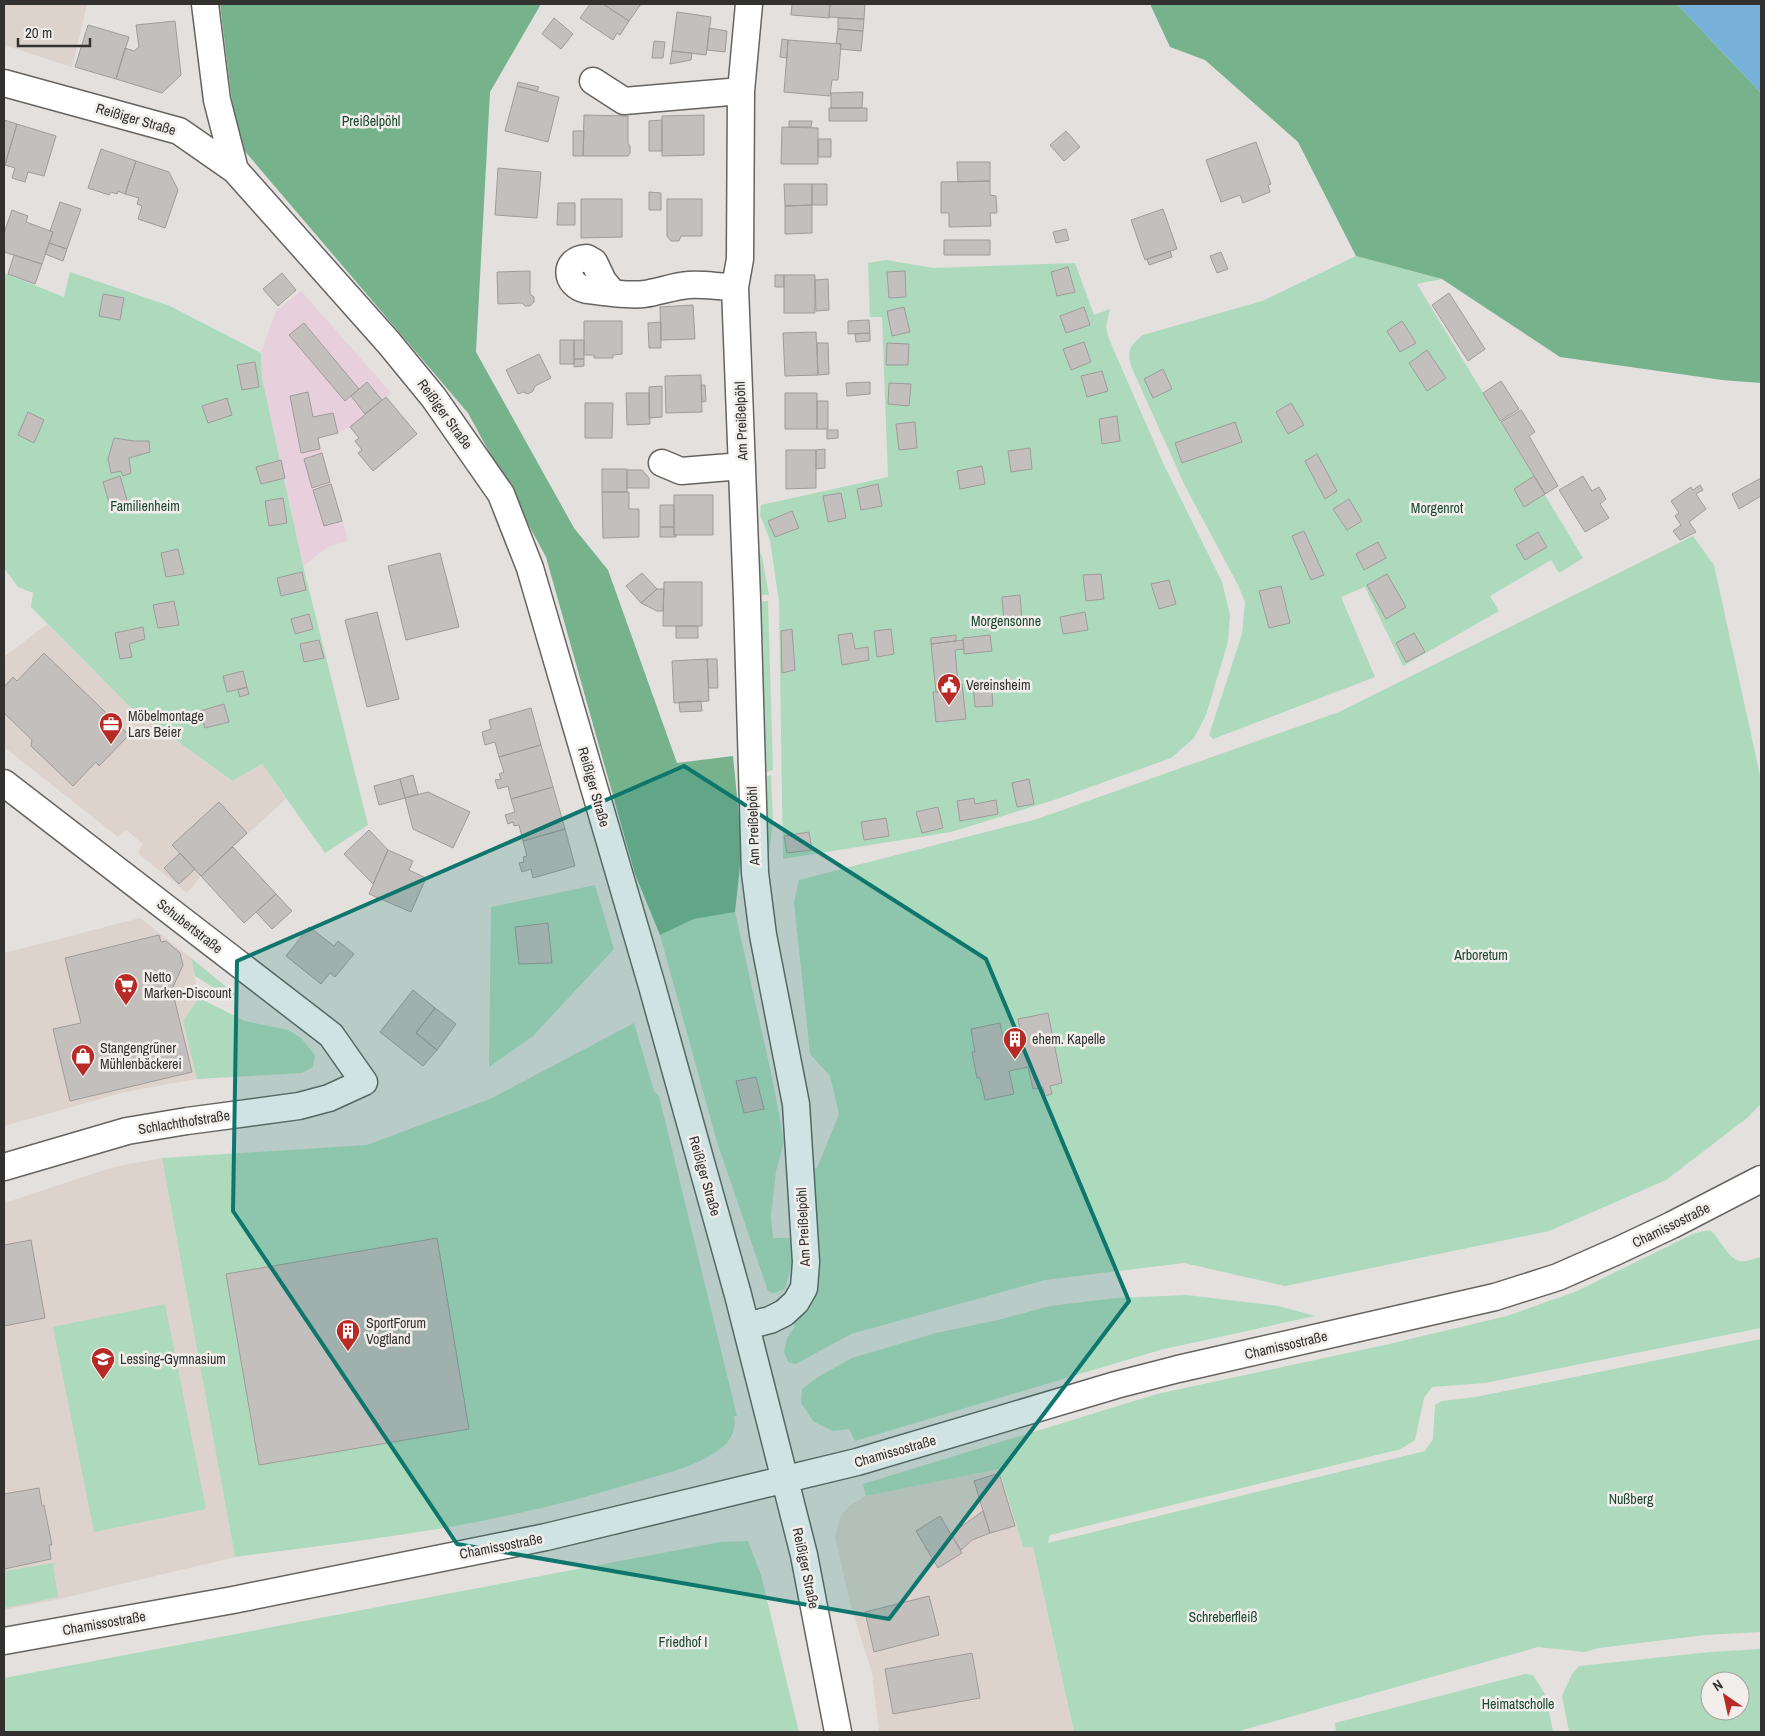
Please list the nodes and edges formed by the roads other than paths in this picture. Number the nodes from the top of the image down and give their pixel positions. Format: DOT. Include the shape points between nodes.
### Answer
graph roads {
  1 [pos="205,4"];
  2 [pos="749,4"];
  3 [pos="593,81"];
  4 [pos="4,83"];
  5 [pos="741,91"];
  6 [pos="235,170"];
  7 [pos="735,287"];
  8 [pos="613,292"];
  9 [pos="662,463"];
  10 [pos="742,466"];
  11 [pos="4,783"];
  12 [pos="364,1082"];
  13 [pos="4,1168"];
  14 [pos="1761,1179"];
  15 [pos="746,1326"];
  16 [pos="786,1479"];
  17 [pos="4,1641"];
  18 [pos="838,1732"];
  1 -- 6 [label="street" via="217,100"];
  2 -- 5 [label="street, Am Preißelpöhl"];
  3 -- 5 [label="street" via="624,101"];
  4 -- 6 [label="street, Reißiger Straße" via="180,131"];
  5 -- 7 [label="street, Am Preißelpöhl" via="740,259"];
  6 -- 15 [label="street, Reißiger Straße" via="434,398 501,494 535,587 652,986"];
  7 -- 8 [label="street" via="689,285 642,295"];
  7 -- 10 [label="street, Am Preißelpöhl"];
  9 -- 10 [label="street" via="682,471"];
  10 -- 15 [label="street, Am Preißelpöhl" via="755,873 763,935 796,1104 806,1262 804,1288 796,1302 770,1320"];
  11 -- 12 [label="street, Schubertstraße" via="331,1035"];
  12 -- 13 [label="street, Schlachthofstraße" via="329,1098 299,1106 127,1131"];
  14 -- 16 [label="street, Chamissostraße" via="1617,1252 1558,1277 1495,1297 1116,1385 857,1462"];
  15 -- 16 [label="street, Reißiger Straße"];
  16 -- 17 [label="street, Chamissostraße" via="546,1537 233,1600"];
  16 -- 18 [label="street, Reißiger Straße"];
}
